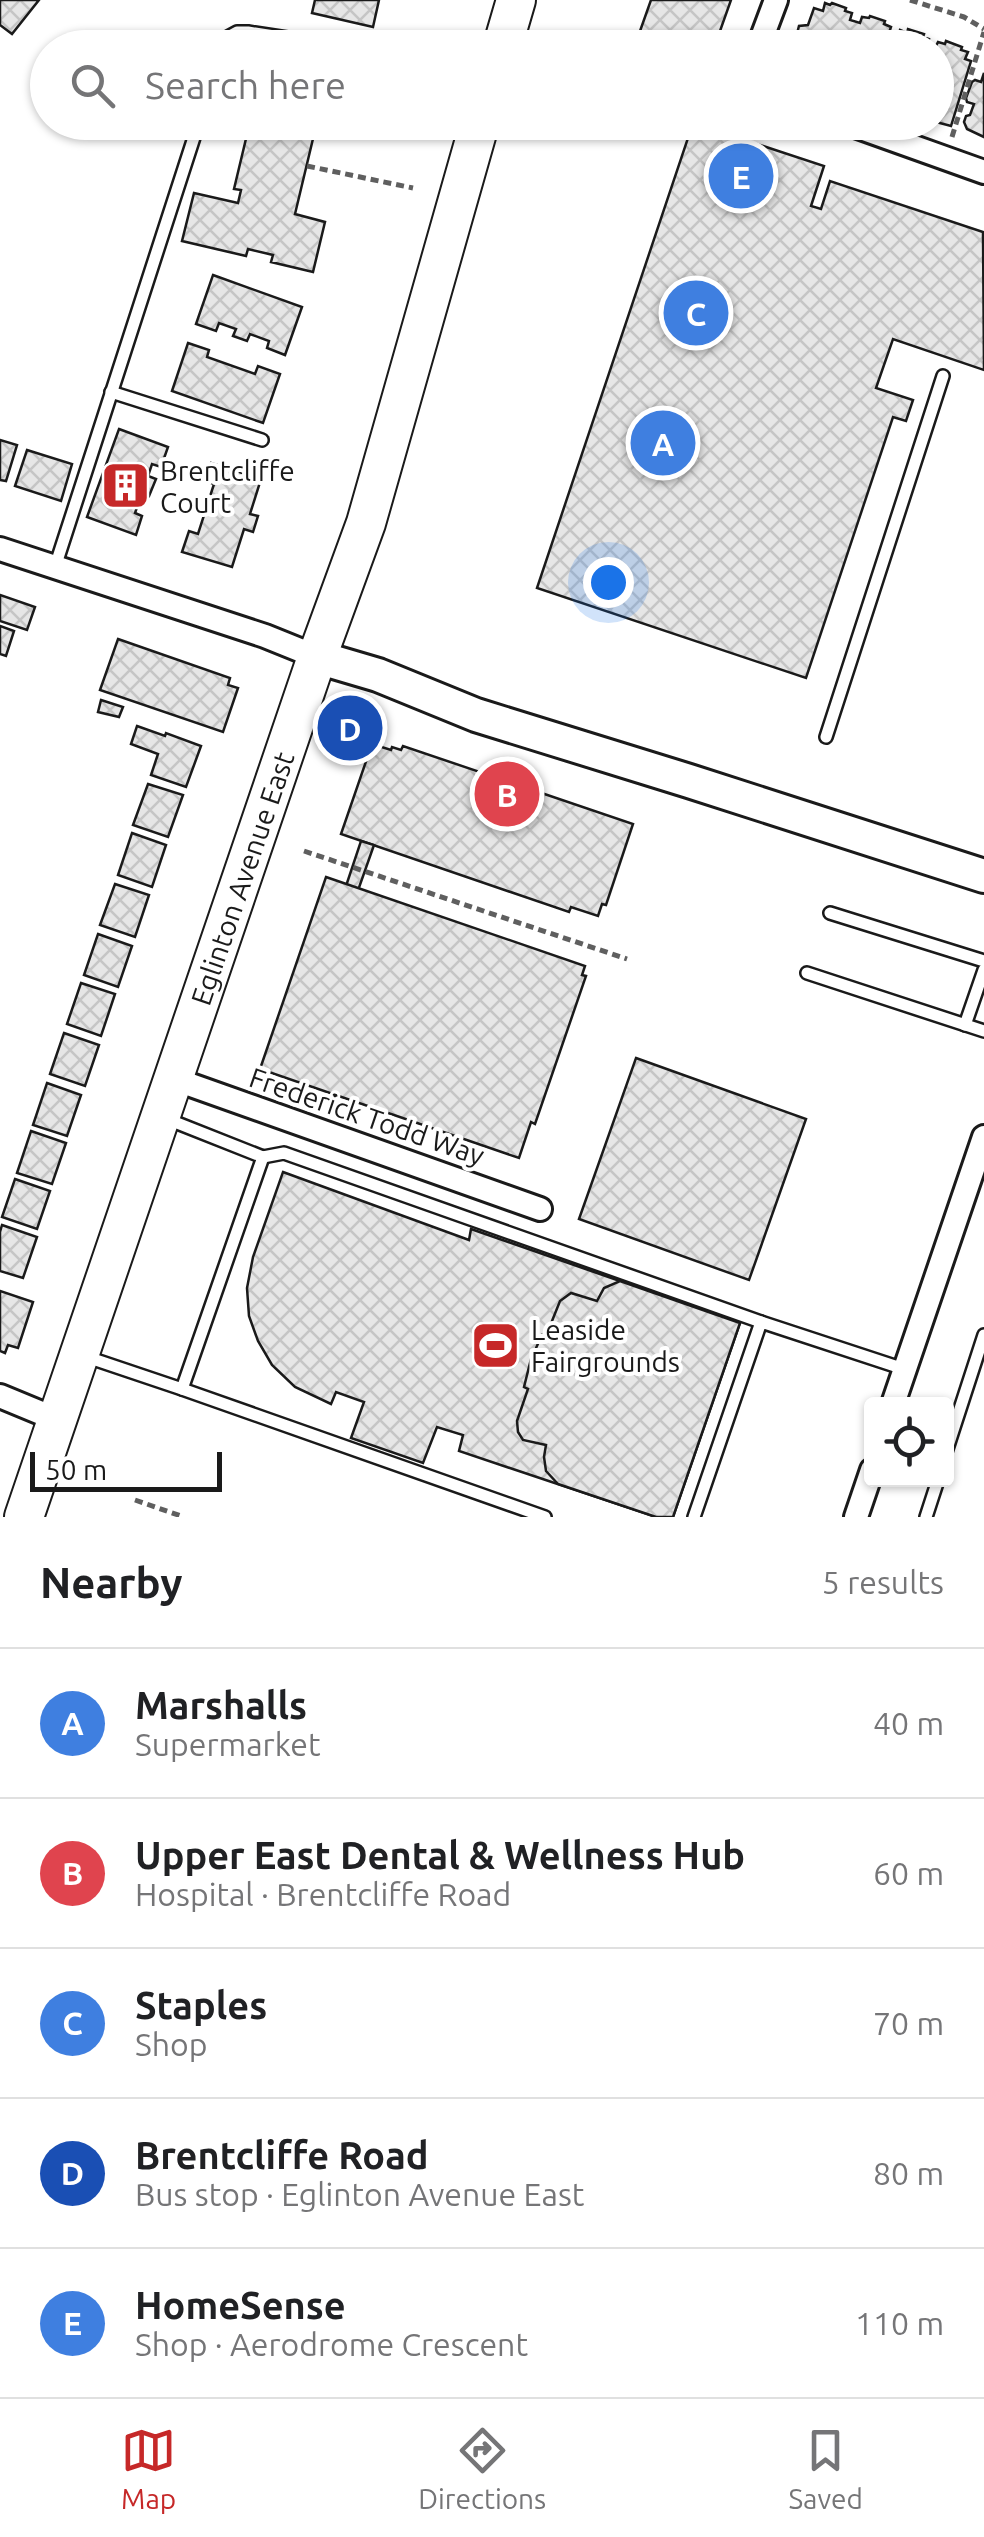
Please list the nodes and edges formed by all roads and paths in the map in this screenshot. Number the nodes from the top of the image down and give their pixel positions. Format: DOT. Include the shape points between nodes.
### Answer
graph roads {
  1 [pos="516,0"];
  2 [pos="776,0"];
  3 [pos="910,0"];
  4 [pos="507,30"];
  5 [pos="765,30"];
  6 [pos="984,31"];
  7 [pos="954,129"];
  8 [pos="192,140"];
  9 [pos="475,140"];
  10 [pos="894,140"];
  11 [pos="951,140"];
  12 [pos="945,158"];
  13 [pos="307,166"];
  14 [pos="984,172"];
  15 [pos="413,188"];
  16 [pos="944,376"];
  17 [pos="111,392"];
  18 [pos="262,440"];
  19 [pos="0,549"];
  20 [pos="54,567"];
  21 [pos="317,657"];
  22 [pos="826,737"];
  23 [pos="304,851"];
  24 [pos="984,876"];
  25 [pos="830,913"];
  26 [pos="627,959"];
  27 [pos="984,961"];
  28 [pos="984,970"];
  29 [pos="808,973"];
  30 [pos="965,1025"];
  31 [pos="984,1031"];
  32 [pos="174,1079"];
  33 [pos="161,1117"];
  34 [pos="984,1137"];
  35 [pos="263,1157"];
  36 [pos="540,1209"];
  37 [pos="761,1322"];
  38 [pos="984,1335"];
  39 [pos="80,1355"];
  40 [pos="904,1369"];
  41 [pos="182,1389"];
  42 [pos="0,1396"];
  43 [pos="895,1397"];
  44 [pos="58,1420"];
  45 [pos="954,1427"];
  46 [pos="866,1487"];
  47 [pos="936,1487"];
  48 [pos="135,1500"];
  49 [pos="24,1517"];
  50 [pos="184,1517"];
  51 [pos="545,1517"];
  52 [pos="694,1517"];
  53 [pos="856,1517"];
  54 [pos="926,1517"];
  1 -- 4 [label="main road"];
  2 -- 5 [label="street"];
  3 -- 6 [label="path" via="964,17"];
  6 -- 7 [label="path"];
  8 -- 17 [label="lane"];
  9 -- 21 [label="main road, Eglinton Avenue East" via="366,523"];
  10 -- 12 [label="street"];
  11 -- 12 [label="path"];
  12 -- 14 [label="street"];
  13 -- 15 [label="path"];
  16 -- 22 [label="lane"];
  17 -- 18 [label="lane"];
  17 -- 20 [label="lane"];
  19 -- 20 [label="street"];
  20 -- 21 [label="street"];
  21 -- 24 [label="street" via="476,715"];
  21 -- 32 [label="main road, Eglinton Avenue East"];
  23 -- 26 [label="path"];
  25 -- 27 [label="lane"];
  28 -- 30 [label="lane"];
  29 -- 30 [label="lane"];
  30 -- 31 [label="lane"];
  32 -- 33 [label="main road, Eglinton Avenue East"];
  32 -- 36 [label="street, Frederick Todd Way"];
  33 -- 35 [label="lane"];
  33 -- 39 [label="main road, Eglinton Avenue East"];
  34 -- 40 [label="street"];
  35 -- 37 [label="lane" via="284,1153"];
  35 -- 41 [label="lane"];
  37 -- 40 [label="lane"];
  37 -- 52 [label="lane"];
  38 -- 45 [label="lane"];
  39 -- 41 [label="lane"];
  39 -- 44 [label="main road, Eglinton Avenue East"];
  40 -- 43 [label="street"];
  41 -- 51 [label="lane"];
  42 -- 44 [label="street"];
  44 -- 49 [label="main road, Eglinton Avenue East"];
  46 -- 53 [label="street"];
  47 -- 54 [label="lane"];
  48 -- 50 [label="path"];
}
